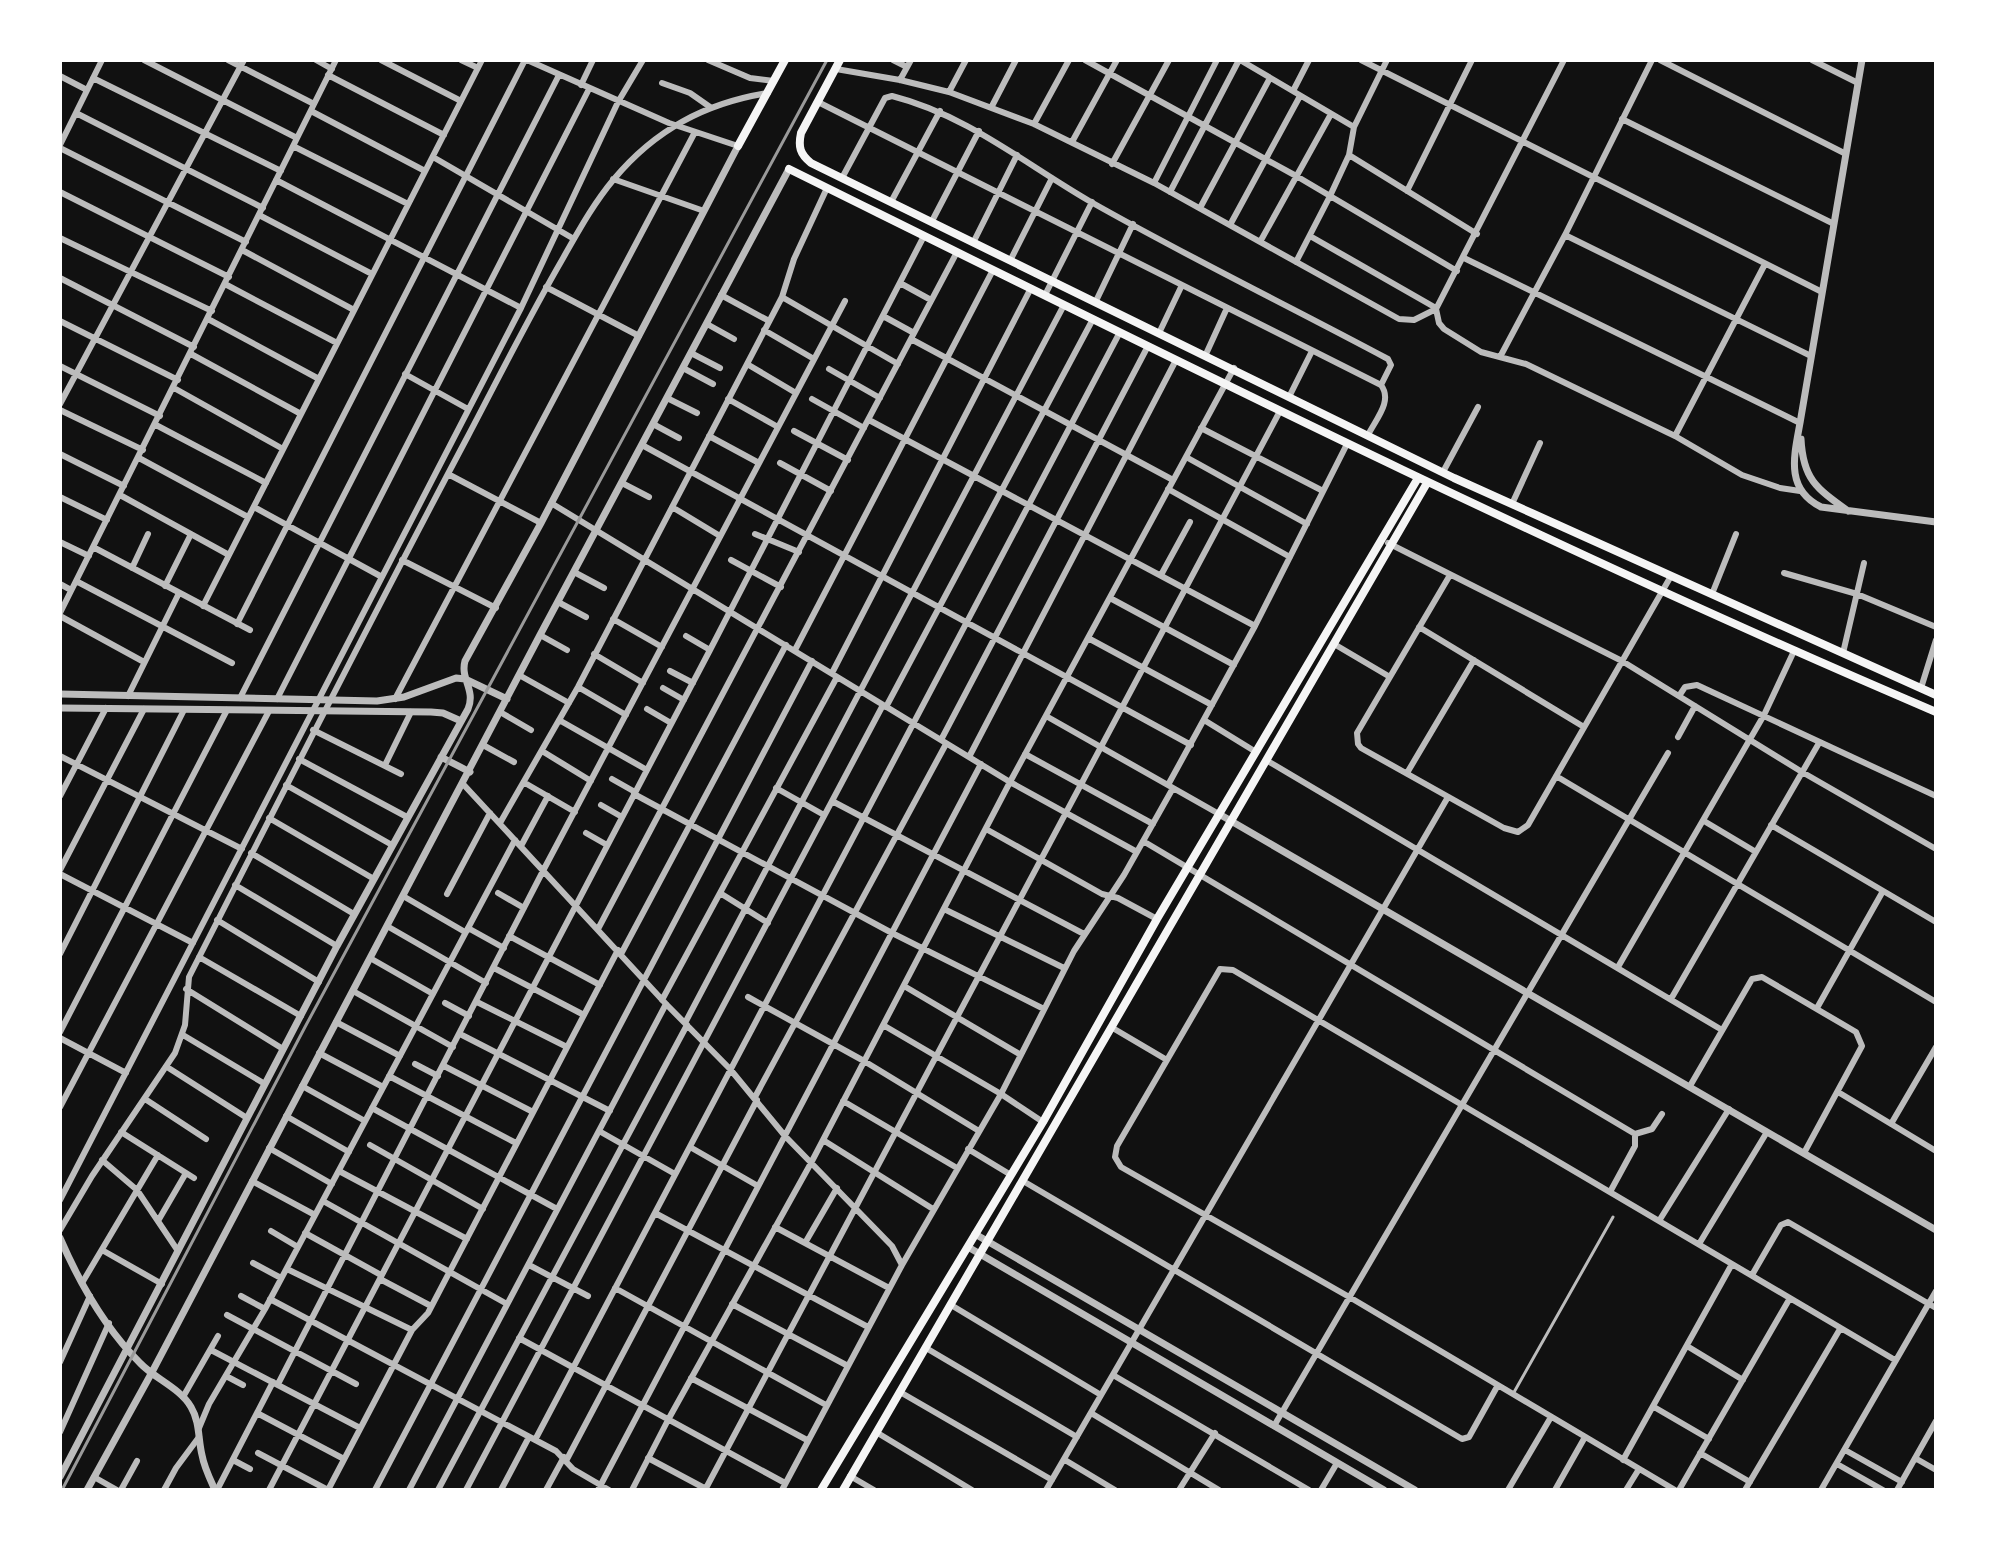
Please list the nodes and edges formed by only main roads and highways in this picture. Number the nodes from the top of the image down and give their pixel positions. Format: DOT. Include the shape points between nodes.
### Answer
graph roads {
  1 [pos="785,60"];
  2 [pos="838,64"];
  3 [pos="738,146"];
  4 [pos="789,169"];
  5 [pos="1418,478"];
  6 [pos="1427,483"];
  7 [pos="1530,512"];
  8 [pos="1522,528"];
  9 [pos="1936,695"];
  10 [pos="1936,712"];
  11 [pos="821,1490"];
  12 [pos="843,1490"];
  1 -- 3 [label="main road"];
  2 -- 7 [label="main road" via="801,133 802,155 811,163"];
  4 -- 5 [label="main road"];
  5 -- 6 [label="main road"];
  5 -- 11 [label="main road" via="1043,1122"];
  6 -- 8 [label="main road"];
  6 -- 12 [label="main road"];
  7 -- 8 [label="main road"];
  7 -- 9 [label="main road"];
  8 -- 10 [label="main road"];
}
